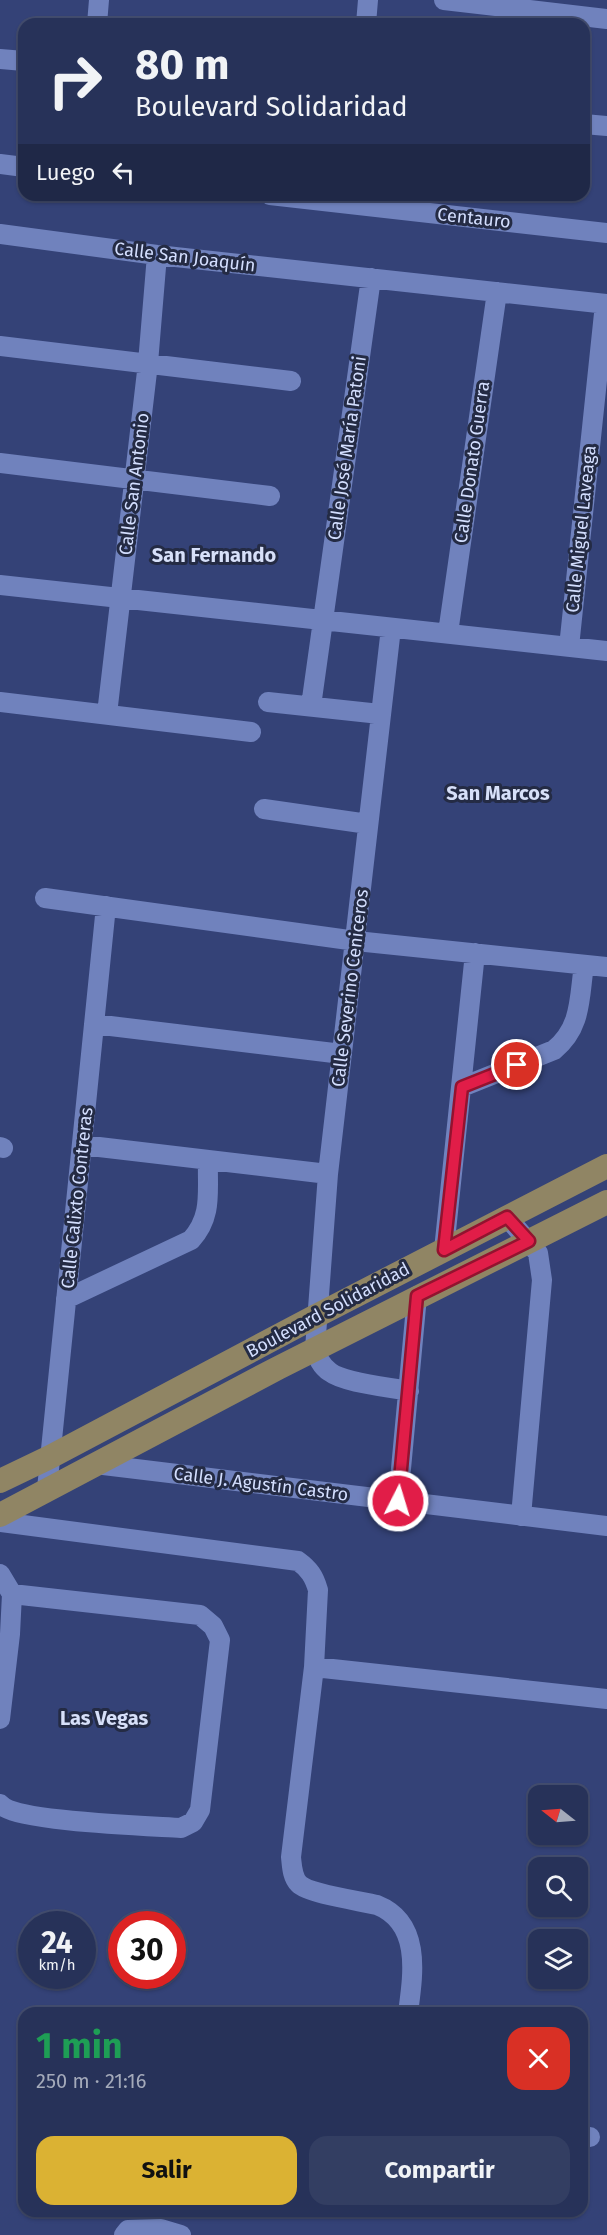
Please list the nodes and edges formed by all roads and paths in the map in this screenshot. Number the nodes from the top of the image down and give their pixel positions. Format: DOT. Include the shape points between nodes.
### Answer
graph roads {
  1 [pos="99,0"];
  2 [pos="368,0"];
  3 [pos="444,0"];
  4 [pos="488,3"];
  5 [pos="98,18"];
  6 [pos="366,18"];
  7 [pos="607,19"];
  8 [pos="0,58"];
  9 [pos="18,60"];
  10 [pos="590,125"];
  11 [pos="607,126"];
  12 [pos="0,164"];
  13 [pos="18,166"];
  14 [pos="359,201"];
  15 [pos="607,233"];
  16 [pos="0,234"];
  17 [pos="157,255"];
  18 [pos="371,278"];
  19 [pos="497,292"];
  20 [pos="606,304"];
  21 [pos="0,346"];
  22 [pos="148,363"];
  23 [pos="291,381"];
  24 [pos="0,462"];
  25 [pos="134,477"];
  26 [pos="270,496"];
  27 [pos="0,585"];
  28 [pos="120,599"];
  29 [pos="324,619"];
  30 [pos="391,628"];
  31 [pos="448,633"];
  32 [pos="569,646"];
  33 [pos="607,651"];
  34 [pos="268,702"];
  35 [pos="311,706"];
  36 [pos="1,708"];
  37 [pos="107,714"];
  38 [pos="380,714"];
  39 [pos="251,732"];
  40 [pos="264,809"];
  41 [pos="368,824"];
  42 [pos="45,898"];
  43 [pos="106,906"];
  44 [pos="356,941"];
  45 [pos="475,953"];
  46 [pos="584,965"];
  47 [pos="607,967"];
  48 [pos="94,1024"];
  49 [pos="342,1054"];
  50 [pos="462,1087"];
  51 [pos="82,1145"];
  52 [pos="208,1161"];
  53 [pos="607,1166"];
  54 [pos="328,1174"];
  55 [pos="607,1202"];
  56 [pos="507,1217"];
  57 [pos="529,1241"];
  58 [pos="444,1250"];
  59 [pos="417,1296"];
  60 [pos="66,1299"];
  61 [pos="316,1316"];
  62 [pos="315,1349"];
  63 [pos="409,1391"];
  64 [pos="50,1457"];
  65 [pos="95,1464"];
  66 [pos="0,1481"];
  67 [pos="47,1490"];
  68 [pos="398,1501"];
  69 [pos="0,1515"];
  70 [pos="521,1516"];
  71 [pos="0,1522"];
  72 [pos="607,1526"];
  73 [pos="0,1574"];
  74 [pos="12,1594"];
  75 [pos="314,1666"];
  76 [pos="607,1699"];
  77 [pos="0,1719"];
  78 [pos="2,1806"];
  79 [pos="409,2007"];
  80 [pos="124,2235"];
  81 [pos="180,2235"];
  1 -- 5 [label="street"];
  2 -- 6 [label="street"];
  3 -- 4 [label="street"];
  4 -- 7 [label="street"];
  8 -- 9 [label="street"];
  10 -- 11 [label="street"];
  12 -- 13 [label="street"];
  14 -- 15 [label="street, Centauro"];
  16 -- 17 [label="street, Calle San Joaquín"];
  17 -- 18 [label="street, Calle San Joaquín"];
  17 -- 22 [label="street, Calle San Antonio"];
  18 -- 19 [label="street, Calle San Joaquín"];
  18 -- 29 [label="street, Calle José María Patoni"];
  19 -- 20 [label="street, Calle San Joaquín"];
  19 -- 31 [label="street, Calle Donato Guerra"];
  20 -- 32 [label="street, Calle Miguel Laveaga"];
  21 -- 22 [label="street"];
  22 -- 23 [label="street"];
  22 -- 25 [label="street, Calle San Antonio"];
  24 -- 25 [label="street"];
  25 -- 26 [label="street"];
  25 -- 28 [label="street, Calle San Antonio"];
  27 -- 28 [label="street"];
  28 -- 29 [label="street"];
  28 -- 37 [label="street, Calle San Antonio"];
  29 -- 30 [label="street"];
  29 -- 35 [label="street, Calle José María Patoni"];
  30 -- 31 [label="street"];
  30 -- 38 [label="street, Calle Severino Ceniceros"];
  31 -- 32 [label="street"];
  32 -- 33 [label="street"];
  34 -- 35 [label="street"];
  35 -- 38 [label="street"];
  36 -- 37 [label="street"];
  37 -- 39 [label="street"];
  38 -- 41 [label="street, Calle Severino Ceniceros"];
  40 -- 41 [label="street"];
  41 -- 44 [label="street, Calle Severino Ceniceros"];
  42 -- 43 [label="street"];
  43 -- 44 [label="street"];
  43 -- 48 [label="street, Calle Calixto Contreras"];
  44 -- 45 [label="street"];
  44 -- 49 [label="street, Calle Severino Ceniceros"];
  45 -- 46 [label="street"];
  45 -- 50 [label="street"];
  46 -- 47 [label="street"];
  46 -- 50 [label="street" via="575,1025 566,1039 554,1050"];
  48 -- 49 [label="street"];
  48 -- 51 [label="street, Calle Calixto Contreras"];
  49 -- 54 [label="street, Calle Severino Ceniceros"];
  50 -- 58 [label="street"];
  51 -- 52 [label="street"];
  51 -- 60 [label="street, Calle Calixto Contreras"];
  52 -- 54 [label="street"];
  52 -- 60 [label="street" via="207,1216 191,1240"];
  53 -- 56 [label="main road, Boulevard Solidaridad"];
  54 -- 61 [label="street, Calle Severino Ceniceros"];
  55 -- 57 [label="main road, Boulevard Solidaridad"];
  56 -- 57 [label="street"];
  56 -- 58 [label="main road, Boulevard Solidaridad"];
  57 -- 59 [label="main road, Boulevard Solidaridad"];
  57 -- 70 [label="street" via="538,1253 542,1280"];
  58 -- 61 [label="main road, Boulevard Solidaridad"];
  59 -- 62 [label="main road, Boulevard Solidaridad"];
  59 -- 63 [label="street"];
  60 -- 64 [label="street, Calle Calixto Contreras"];
  61 -- 62 [label="street, Calle Severino Ceniceros"];
  61 -- 64 [label="main road, Boulevard Solidaridad"];
  62 -- 63 [label="street" via="320,1363 331,1374"];
  62 -- 65 [label="main road, Boulevard Solidaridad"];
  63 -- 68 [label="street"];
  64 -- 66 [label="main road, Boulevard Solidaridad"];
  64 -- 67 [label="street, Calle Calixto Contreras"];
  65 -- 67 [label="main road, Boulevard Solidaridad"];
  65 -- 68 [label="street, Calle J. Agustín Castro"];
  67 -- 69 [label="main road, Boulevard Solidaridad"];
  68 -- 70 [label="street, Calle J. Agustín Castro"];
  70 -- 72 [label="street, Calle J. Agustín Castro"];
  71 -- 75 [label="street" via="298,1561 309,1569 318,1590"];
  73 -- 74 [label="street"];
  74 -- 77 [label="street"];
  74 -- 78 [label="street" via="200,1615 213,1626 220,1640 200,1810 193,1822 181,1828 35,1817"];
  75 -- 76 [label="street"];
  75 -- 79 [label="street" via="291,1857 293,1875 299,1885 310,1891 378,1905 397,1918 406,1933 414,1966"];
  80 -- 81 [label="street" via="128,2230 161,2229"];
}
